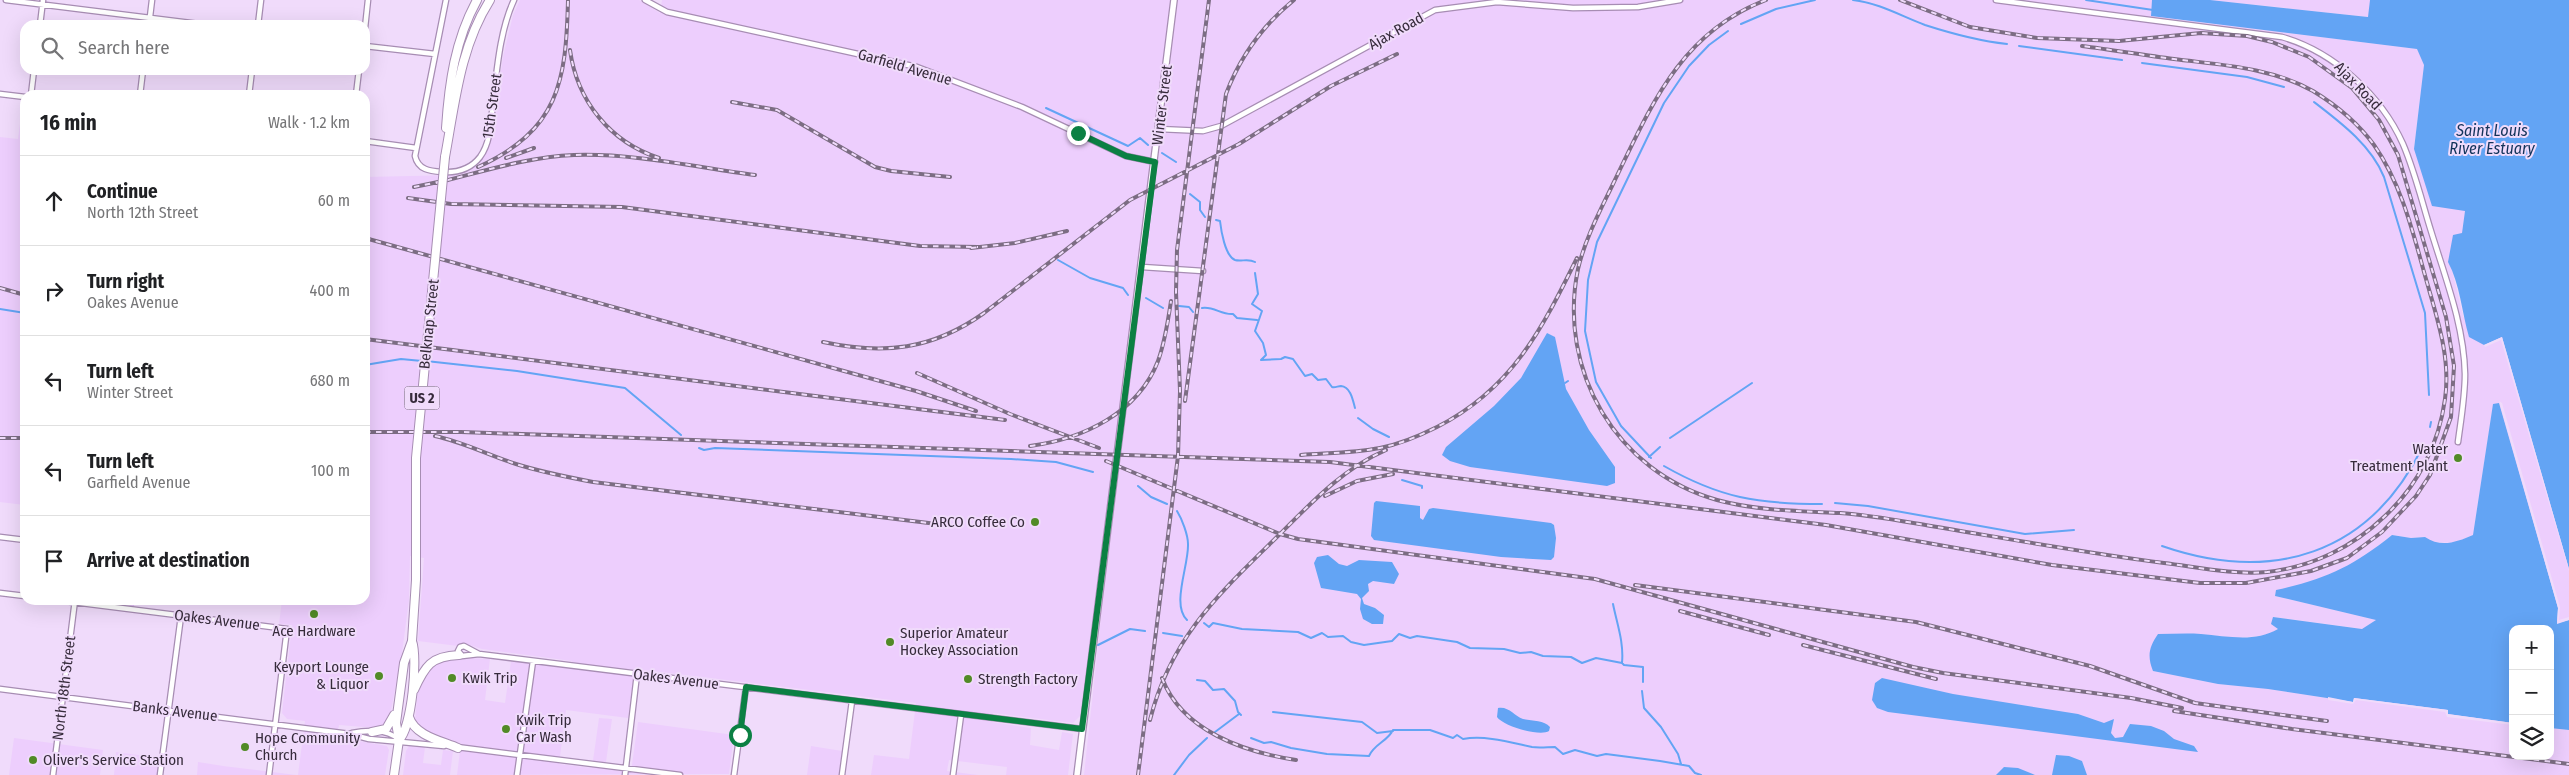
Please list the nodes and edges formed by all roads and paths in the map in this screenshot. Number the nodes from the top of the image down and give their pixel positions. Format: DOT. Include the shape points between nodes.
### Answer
graph roads {
  1 [pos="6,0"];
  2 [pos="152,0"];
  3 [pos="261,0"];
  4 [pos="368,0"];
  5 [pos="446,0"];
  6 [pos="477,0"];
  7 [pos="490,0"];
  8 [pos="514,0"];
  9 [pos="645,0"];
  10 [pos="1174,0"];
  11 [pos="1680,0"];
  12 [pos="1996,0"];
  13 [pos="42,2"];
  14 [pos="150,18"];
  15 [pos="40,20"];
  16 [pos="166,20"];
  17 [pos="259,20"];
  18 [pos="366,20"];
  19 [pos="370,47"];
  20 [pos="435,54"];
  21 [pos="33,75"];
  22 [pos="143,75"];
  23 [pos="251,75"];
  24 [pos="359,75"];
  25 [pos="32,90"];
  26 [pos="141,90"];
  27 [pos="250,90"];
  28 [pos="357,90"];
  29 [pos="0,94"];
  30 [pos="20,96"];
  31 [pos="1159,129"];
  32 [pos="370,142"];
  33 [pos="416,148"];
  34 [pos="445,157"];
  35 [pos="1155,162"];
  36 [pos="1142,267"];
  37 [pos="1203,271"];
  38 [pos="2458,442"];
  39 [pos="0,537"];
  40 [pos="20,539"];
  41 [pos="0,593"];
  42 [pos="20,595"];
  43 [pos="74,605"];
  44 [pos="103,605"];
  45 [pos="181,616"];
  46 [pos="412,641"];
  47 [pos="479,654"];
  48 [pos="459,655"];
  49 [pos="533,661"];
  50 [pos="402,672"];
  51 [pos="637,674"];
  52 [pos="746,687"];
  53 [pos="0,689"];
  54 [pos="411,696"];
  55 [pos="63,697"];
  56 [pos="852,701"];
  57 [pos="169,710"];
  58 [pos="409,713"];
  59 [pos="961,715"];
  60 [pos="276,724"];
  61 [pos="1082,729"];
  62 [pos="372,732"];
  63 [pos="350,734"];
  64 [pos="399,740"];
  65 [pos="458,748"];
  66 [pos="520,755"];
  67 [pos="626,768"];
  68 [pos="53,775"];
  69 [pos="160,775"];
  70 [pos="269,775"];
  71 [pos="394,775"];
  72 [pos="517,775"];
  73 [pos="625,775"];
  74 [pos="680,775"];
  75 [pos="734,775"];
  76 [pos="842,775"];
  77 [pos="954,775"];
  78 [pos="1077,775"];
  1 -- 13 [label="street"];
  2 -- 14 [label="street"];
  3 -- 17 [label="street"];
  4 -- 18 [label="street"];
  5 -- 20 [label="street"];
  6 -- 34 [label="highway, Belknap Street / US 2" via="465,26 452,72"];
  7 -- 34 [label="highway, Belknap Street / US 2" via="465,57"];
  8 -- 33 [label="street, 15th Street" via="501,49 488,140 482,155 462,171 437,171 418,164"];
  9 -- 35 [label="street, Garfield Avenue" via="667,12 917,67 1031,111 1126,156"];
  10 -- 31 [label="street, Winter Street"];
  11 -- 31 [label="street, Ajax Road" via="1638,7 1573,8 1497,2 1434,10 1221,126 1204,131"];
  12 -- 38 [label="street, Ajax Road" via="2272,35 2315,49 2341,67 2387,117 2408,158 2460,336 2464,386"];
  13 -- 14 [label="street"];
  13 -- 15 [label="street"];
  14 -- 16 [label="street"];
  19 -- 20 [label="street"];
  20 -- 33 [label="street"];
  21 -- 25 [label="street"];
  22 -- 26 [label="street"];
  23 -- 27 [label="street"];
  24 -- 28 [label="street"];
  29 -- 30 [label="street"];
  31 -- 35 [label="street, Winter Street"];
  32 -- 33 [label="street"];
  34 -- 46 [label="highway, Belknap Street / US 2, bridge" via="416,458 416,580"];
  35 -- 36 [label="street, Winter Street"];
  36 -- 37 [label="street"];
  36 -- 61 [label="street, Winter Street"];
  39 -- 40 [label="street"];
  41 -- 42 [label="street"];
  43 -- 55 [label="street, North 18th Street"];
  44 -- 45 [label="street, Oakes Avenue"];
  45 -- 57 [label="street"];
  45 -- 60 [label="street, Oakes Avenue" via="288,629"];
  46 -- 50 [label="highway, US 2"];
  46 -- 54 [label="highway, US 2"];
  47 -- 48 [label="street, Oakes Avenue"];
  47 -- 48 [label="street, Oakes Avenue" via="463,646 459,648"];
  47 -- 49 [label="street, Oakes Avenue"];
  48 -- 54 [label="highway" via="442,656 432,662 421,675"];
  49 -- 51 [label="street, Oakes Avenue"];
  49 -- 66 [label="street"];
  50 -- 62 [label="highway" via="392,722 384,730"];
  50 -- 64 [label="highway, US 2" via="396,723"];
  51 -- 52 [label="street, Oakes Avenue"];
  51 -- 67 [label="street"];
  52 -- 56 [label="street, Oakes Avenue"];
  52 -- 75 [label="street"];
  53 -- 55 [label="street, Banks Avenue"];
  54 -- 58 [label="highway, US 2"];
  55 -- 57 [label="street, Banks Avenue"];
  55 -- 68 [label="street, North 18th Street"];
  56 -- 59 [label="street, Oakes Avenue"];
  56 -- 76 [label="street"];
  57 -- 60 [label="street, Banks Avenue"];
  57 -- 69 [label="street"];
  58 -- 64 [label="highway, US 2" via="405,732"];
  58 -- 65 [label="highway" via="417,730"];
  59 -- 61 [label="street, Oakes Avenue"];
  59 -- 77 [label="street"];
  60 -- 63 [label="street, Banks Avenue"];
  60 -- 70 [label="street"];
  61 -- 78 [label="street, Winter Street"];
  62 -- 63 [label="street, Banks Avenue"];
  62 -- 64 [label="street, Banks Avenue" via="390,734"];
  63 -- 64 [label="street, Banks Avenue"];
  64 -- 65 [label="street, Banks Avenue"];
  64 -- 71 [label="highway, US 2"];
  65 -- 66 [label="street, Banks Avenue"];
  66 -- 67 [label="street, Banks Avenue"];
  66 -- 72 [label="street"];
  67 -- 73 [label="street"];
  67 -- 74 [label="street, Banks Avenue"];
}
